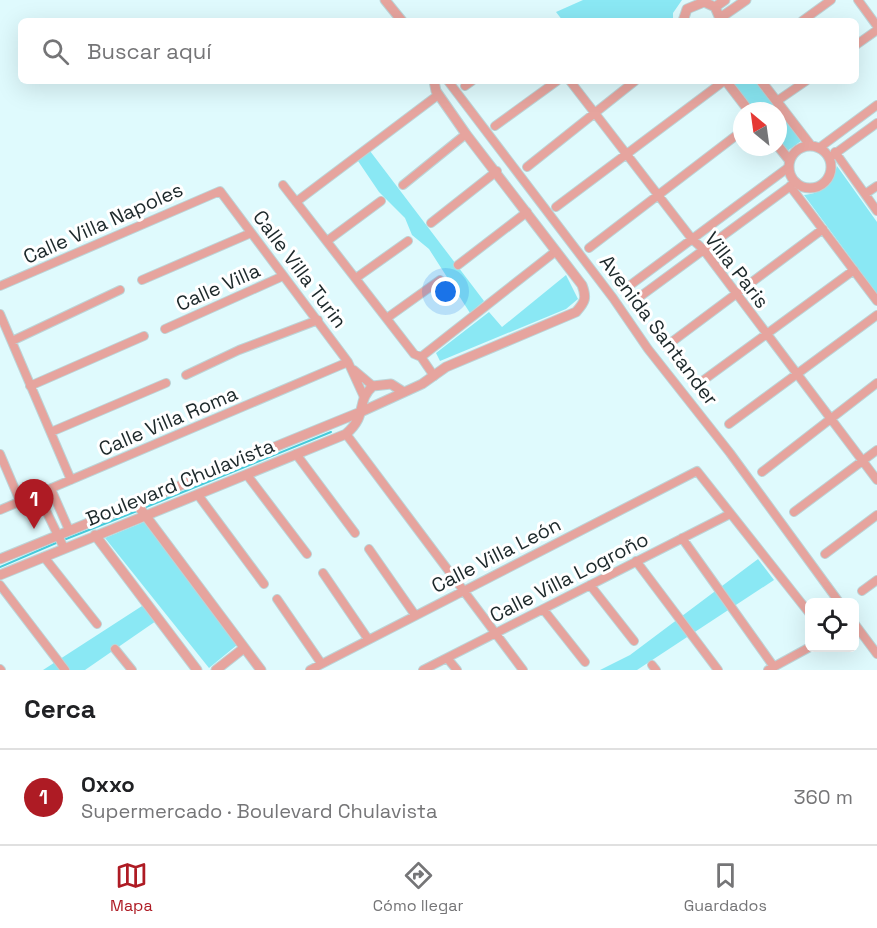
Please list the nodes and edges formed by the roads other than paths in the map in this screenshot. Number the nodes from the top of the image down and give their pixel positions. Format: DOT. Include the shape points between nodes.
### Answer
graph roads {
  1 [pos="385,0"];
  2 [pos="725,0"];
  3 [pos="746,0"];
  4 [pos="831,0"];
  5 [pos="858,0"];
  6 [pos="715,7"];
  7 [pos="400,18"];
  8 [pos="683,18"];
  9 [pos="720,18"];
  10 [pos="724,18"];
  11 [pos="806,18"];
  12 [pos="877,28"];
  13 [pos="859,43"];
  14 [pos="435,84"];
  15 [pos="450,84"];
  16 [pos="553,84"];
  17 [pos="572,84"];
  18 [pos="631,84"];
  19 [pos="721,84"];
  20 [pos="727,84"];
  21 [pos="763,84"];
  22 [pos="802,84"];
  23 [pos="438,95"];
  24 [pos="777,101"];
  25 [pos="742,102"];
  26 [pos="877,105"];
  27 [pos="595,114"];
  28 [pos="877,123"];
  29 [pos="495,126"];
  30 [pos="466,134"];
  31 [pos="733,138"];
  32 [pos="815,147"];
  33 [pos="627,155"];
  34 [pos="832,155"];
  35 [pos="785,156"];
  36 [pos="790,164"];
  37 [pos="527,167"];
  38 [pos="496,171"];
  39 [pos="793,184"];
  40 [pos="283,185"];
  41 [pos="403,185"];
  42 [pos="877,186"];
  43 [pos="220,191"];
  44 [pos="865,194"];
  45 [pos="657,195"];
  46 [pos="381,201"];
  47 [pos="296,202"];
  48 [pos="556,207"];
  49 [pos="877,211"];
  50 [pos="526,212"];
  51 [pos="431,223"];
  52 [pos="823,229"];
  53 [pos="251,233"];
  54 [pos="692,239"];
  55 [pos="327,241"];
  56 [pos="408,242"];
  57 [pos="589,248"];
  58 [pos="703,249"];
  59 [pos="556,251"];
  60 [pos="458,265"];
  61 [pos="854,270"];
  62 [pos="284,276"];
  63 [pos="356,278"];
  64 [pos="142,280"];
  65 [pos="440,280"];
  66 [pos="0,286"];
  67 [pos="625,289"];
  68 [pos="120,290"];
  69 [pos="736,294"];
  70 [pos="634,301"];
  71 [pos="877,301"];
  72 [pos="576,312"];
  73 [pos="0,314"];
  74 [pos="877,315"];
  75 [pos="387,318"];
  76 [pos="318,320"];
  77 [pos="165,329"];
  78 [pos="766,334"];
  79 [pos="144,336"];
  80 [pos="12,341"];
  81 [pos="673,341"];
  82 [pos="422,357"];
  83 [pos="349,364"];
  84 [pos="795,374"];
  85 [pos="186,375"];
  86 [pos="434,376"];
  87 [pos="701,382"];
  88 [pos="166,383"];
  89 [pos="877,383"];
  90 [pos="30,386"];
  91 [pos="373,386"];
  92 [pos="402,391"];
  93 [pos="364,397"];
  94 [pos="363,411"];
  95 [pos="829,419"];
  96 [pos="729,424"];
  97 [pos="51,432"];
  98 [pos="346,434"];
  99 [pos="877,450"];
  100 [pos="0,454"];
  101 [pos="296,454"];
  102 [pos="863,461"];
  103 [pos="762,472"];
  104 [pos="247,475"];
  105 [pos="70,480"];
  106 [pos="877,480"];
  107 [pos="51,489"];
  108 [pos="38,494"];
  109 [pos="198,495"];
  110 [pos="20,501"];
  111 [pos="136,503"];
  112 [pos="0,510"];
  113 [pos="794,512"];
  114 [pos="730,514"];
  115 [pos="145,515"];
  116 [pos="877,515"];
  117 [pos="69,530"];
  118 [pos="355,532"];
  119 [pos="59,534"];
  120 [pos="95,535"];
  121 [pos="682,538"];
  122 [pos="64,548"];
  123 [pos="369,549"];
  124 [pos="825,554"];
  125 [pos="307,555"];
  126 [pos="44,557"];
  127 [pos="0,559"];
  128 [pos="636,561"];
  129 [pos="323,573"];
  130 [pos="0,575"];
  131 [pos="877,580"];
  132 [pos="264,584"];
  133 [pos="0,585"];
  134 [pos="590,585"];
  135 [pos="464,591"];
  136 [pos="862,591"];
  137 [pos="835,598"];
  138 [pos="277,599"];
  139 [pos="805,608"];
  140 [pos="543,609"];
  141 [pos="415,615"];
  142 [pos="97,624"];
  143 [pos="859,629"];
  144 [pos="495,633"];
  145 [pos="368,639"];
  146 [pos="634,641"];
  147 [pos="244,648"];
  148 [pos="115,649"];
  149 [pos="805,650"];
  150 [pos="877,654"];
  151 [pos="447,658"];
  152 [pos="585,662"];
  153 [pos="321,663"];
  154 [pos="771,668"];
  155 [pos="64,669"];
  156 [pos="132,670"];
  157 [pos="197,670"];
  158 [pos="216,670"];
  159 [pos="261,670"];
  160 [pos="310,670"];
  161 [pos="423,670"];
  162 [pos="457,670"];
  163 [pos="523,670"];
  164 [pos="718,670"];
  1 -- 7 [label="street"];
  2 -- 6 [label="street"];
  3 -- 10 [label="street"];
  4 -- 11 [label="street"];
  5 -- 12 [label="street"];
  6 -- 8 [label="street" via="704,2 692,5"];
  6 -- 9 [label="street"];
  12 -- 13 [label="street"];
  14 -- 23 [label="street"];
  15 -- 137 [label="street, Avenida Santander"];
  16 -- 29 [label="street"];
  17 -- 27 [label="street, Villa Paris"];
  18 -- 27 [label="street"];
  19 -- 33 [label="street"];
  20 -- 25 [label="street"];
  21 -- 24 [label="street"];
  22 -- 24 [label="street"];
  23 -- 30 [label="street"];
  23 -- 47 [label="street"];
  24 -- 32 [label="street"];
  26 -- 32 [label="street"];
  27 -- 33 [label="street, Villa Paris"];
  27 -- 37 [label="street"];
  28 -- 34 [label="street"];
  30 -- 38 [label="street"];
  30 -- 41 [label="street"];
  31 -- 45 [label="street"];
  32 -- 34 [label="street"];
  32 -- 36 [label="street" via="798,150"];
  33 -- 45 [label="street, Villa Paris"];
  33 -- 48 [label="street"];
  34 -- 39 [label="street" via="830,171 822,183 809,187"];
  34 -- 44 [label="street"];
  35 -- 36 [label="street"];
  36 -- 39 [label="street"];
  36 -- 54 [label="street"];
  38 -- 50 [label="street"];
  38 -- 51 [label="street"];
  39 -- 52 [label="street"];
  39 -- 58 [label="street"];
  40 -- 47 [label="street"];
  42 -- 44 [label="street"];
  43 -- 53 [label="street, Calle Villa Turin"];
  43 -- 66 [label="street, Calle Villa Napoles"];
  44 -- 49 [label="street"];
  45 -- 54 [label="street, Villa Paris"];
  45 -- 57 [label="street"];
  46 -- 55 [label="street"];
  47 -- 55 [label="street"];
  50 -- 59 [label="street"];
  50 -- 60 [label="street"];
  52 -- 61 [label="street"];
  52 -- 69 [label="street"];
  53 -- 62 [label="street, Calle Villa Turin"];
  53 -- 64 [label="street"];
  54 -- 58 [label="street, Villa Paris"];
  54 -- 67 [label="street"];
  55 -- 63 [label="street"];
  56 -- 63 [label="street"];
  58 -- 69 [label="street, Villa Paris"];
  58 -- 70 [label="street"];
  59 -- 72 [label="street, Avenida Santander" via="586,294"];
  59 -- 82 [label="street"];
  61 -- 71 [label="street"];
  61 -- 78 [label="street"];
  62 -- 76 [label="street, Calle Villa Turin"];
  62 -- 77 [label="street, Calle Villa"];
  63 -- 75 [label="street"];
  65 -- 75 [label="street"];
  68 -- 80 [label="street"];
  69 -- 78 [label="street, Villa Paris"];
  69 -- 81 [label="street"];
  72 -- 86 [label="street, Boulevard Chulavista" via="446,367"];
  73 -- 80 [label="street"];
  74 -- 84 [label="street"];
  75 -- 82 [label="street" via="414,354"];
  76 -- 83 [label="street, Calle Villa Turin"];
  76 -- 85 [label="street"];
  78 -- 84 [label="street, Villa Paris"];
  78 -- 87 [label="street"];
  79 -- 90 [label="street"];
  80 -- 90 [label="street"];
  82 -- 86 [label="street"];
  83 -- 91 [label="street, Calle Villa Turin"];
  83 -- 93 [label="street, Calle Villa Turin"];
  83 -- 105 [label="street, Calle Villa Roma"];
  84 -- 95 [label="street, Villa Paris"];
  84 -- 96 [label="street"];
  86 -- 92 [label="street, Boulevard Chulavista"];
  88 -- 97 [label="street"];
  89 -- 95 [label="street"];
  90 -- 97 [label="street"];
  91 -- 92 [label="street" via="391,384"];
  91 -- 93 [label="street"];
  92 -- 94 [label="street, Boulevard Chulavista"];
  93 -- 94 [label="street"];
  94 -- 98 [label="street, Boulevard Chulavista"];
  94 -- 111 [label="street, Boulevard Chulavista"];
  95 -- 102 [label="street, Villa Paris"];
  95 -- 103 [label="street"];
  97 -- 105 [label="street"];
  98 -- 101 [label="street, Boulevard Chulavista"];
  98 -- 135 [label="street"];
  99 -- 102 [label="street"];
  100 -- 110 [label="street"];
  101 -- 104 [label="street, Boulevard Chulavista"];
  101 -- 118 [label="street"];
  102 -- 106 [label="street, Villa Paris"];
  102 -- 113 [label="street"];
  104 -- 109 [label="street, Boulevard Chulavista"];
  104 -- 125 [label="street"];
  105 -- 107 [label="street, Calle Villa Roma"];
  107 -- 108 [label="street, Calle Villa Roma"];
  107 -- 117 [label="street"];
  108 -- 110 [label="street, Calle Villa Roma"];
  108 -- 119 [label="street"];
  109 -- 115 [label="street, Boulevard Chulavista"];
  109 -- 132 [label="street"];
  110 -- 112 [label="street, Calle Villa Roma"];
  111 -- 115 [label="street"];
  111 -- 117 [label="street, Boulevard Chulavista"];
  114 -- 121 [label="street, Calle Villa Logroño"];
  114 -- 135 [label="street, Calle Villa León" via="698,471"];
  114 -- 139 [label="street"];
  115 -- 120 [label="street, Boulevard Chulavista"];
  115 -- 147 [label="street"];
  116 -- 124 [label="street"];
  117 -- 119 [label="street, Boulevard Chulavista"];
  119 -- 122 [label="street"];
  119 -- 127 [label="street, Boulevard Chulavista"];
  120 -- 122 [label="street, Boulevard Chulavista"];
  120 -- 157 [label="street"];
  121 -- 128 [label="street, Calle Villa Logroño"];
  121 -- 154 [label="street"];
  122 -- 126 [label="street, Boulevard Chulavista"];
  123 -- 141 [label="street"];
  126 -- 130 [label="street, Boulevard Chulavista"];
  126 -- 142 [label="street"];
  128 -- 134 [label="street, Calle Villa Logroño"];
  128 -- 164 [label="street"];
  129 -- 145 [label="street"];
  131 -- 136 [label="street"];
  133 -- 155 [label="street"];
  134 -- 140 [label="street, Calle Villa Logroño"];
  134 -- 146 [label="street"];
  135 -- 141 [label="street, Calle Villa León"];
  135 -- 144 [label="street"];
  138 -- 153 [label="street"];
  140 -- 144 [label="street, Calle Villa Logroño"];
  140 -- 152 [label="street"];
  141 -- 145 [label="street, Calle Villa León"];
  143 -- 150 [label="street"];
  144 -- 151 [label="street, Calle Villa Logroño"];
  144 -- 163 [label="street"];
  145 -- 153 [label="street, Calle Villa León"];
  147 -- 158 [label="street"];
  147 -- 159 [label="street"];
  148 -- 156 [label="street"];
  149 -- 154 [label="street"];
  151 -- 161 [label="street, Calle Villa Logroño"];
  151 -- 162 [label="street"];
  153 -- 160 [label="street, Calle Villa León"];
}
